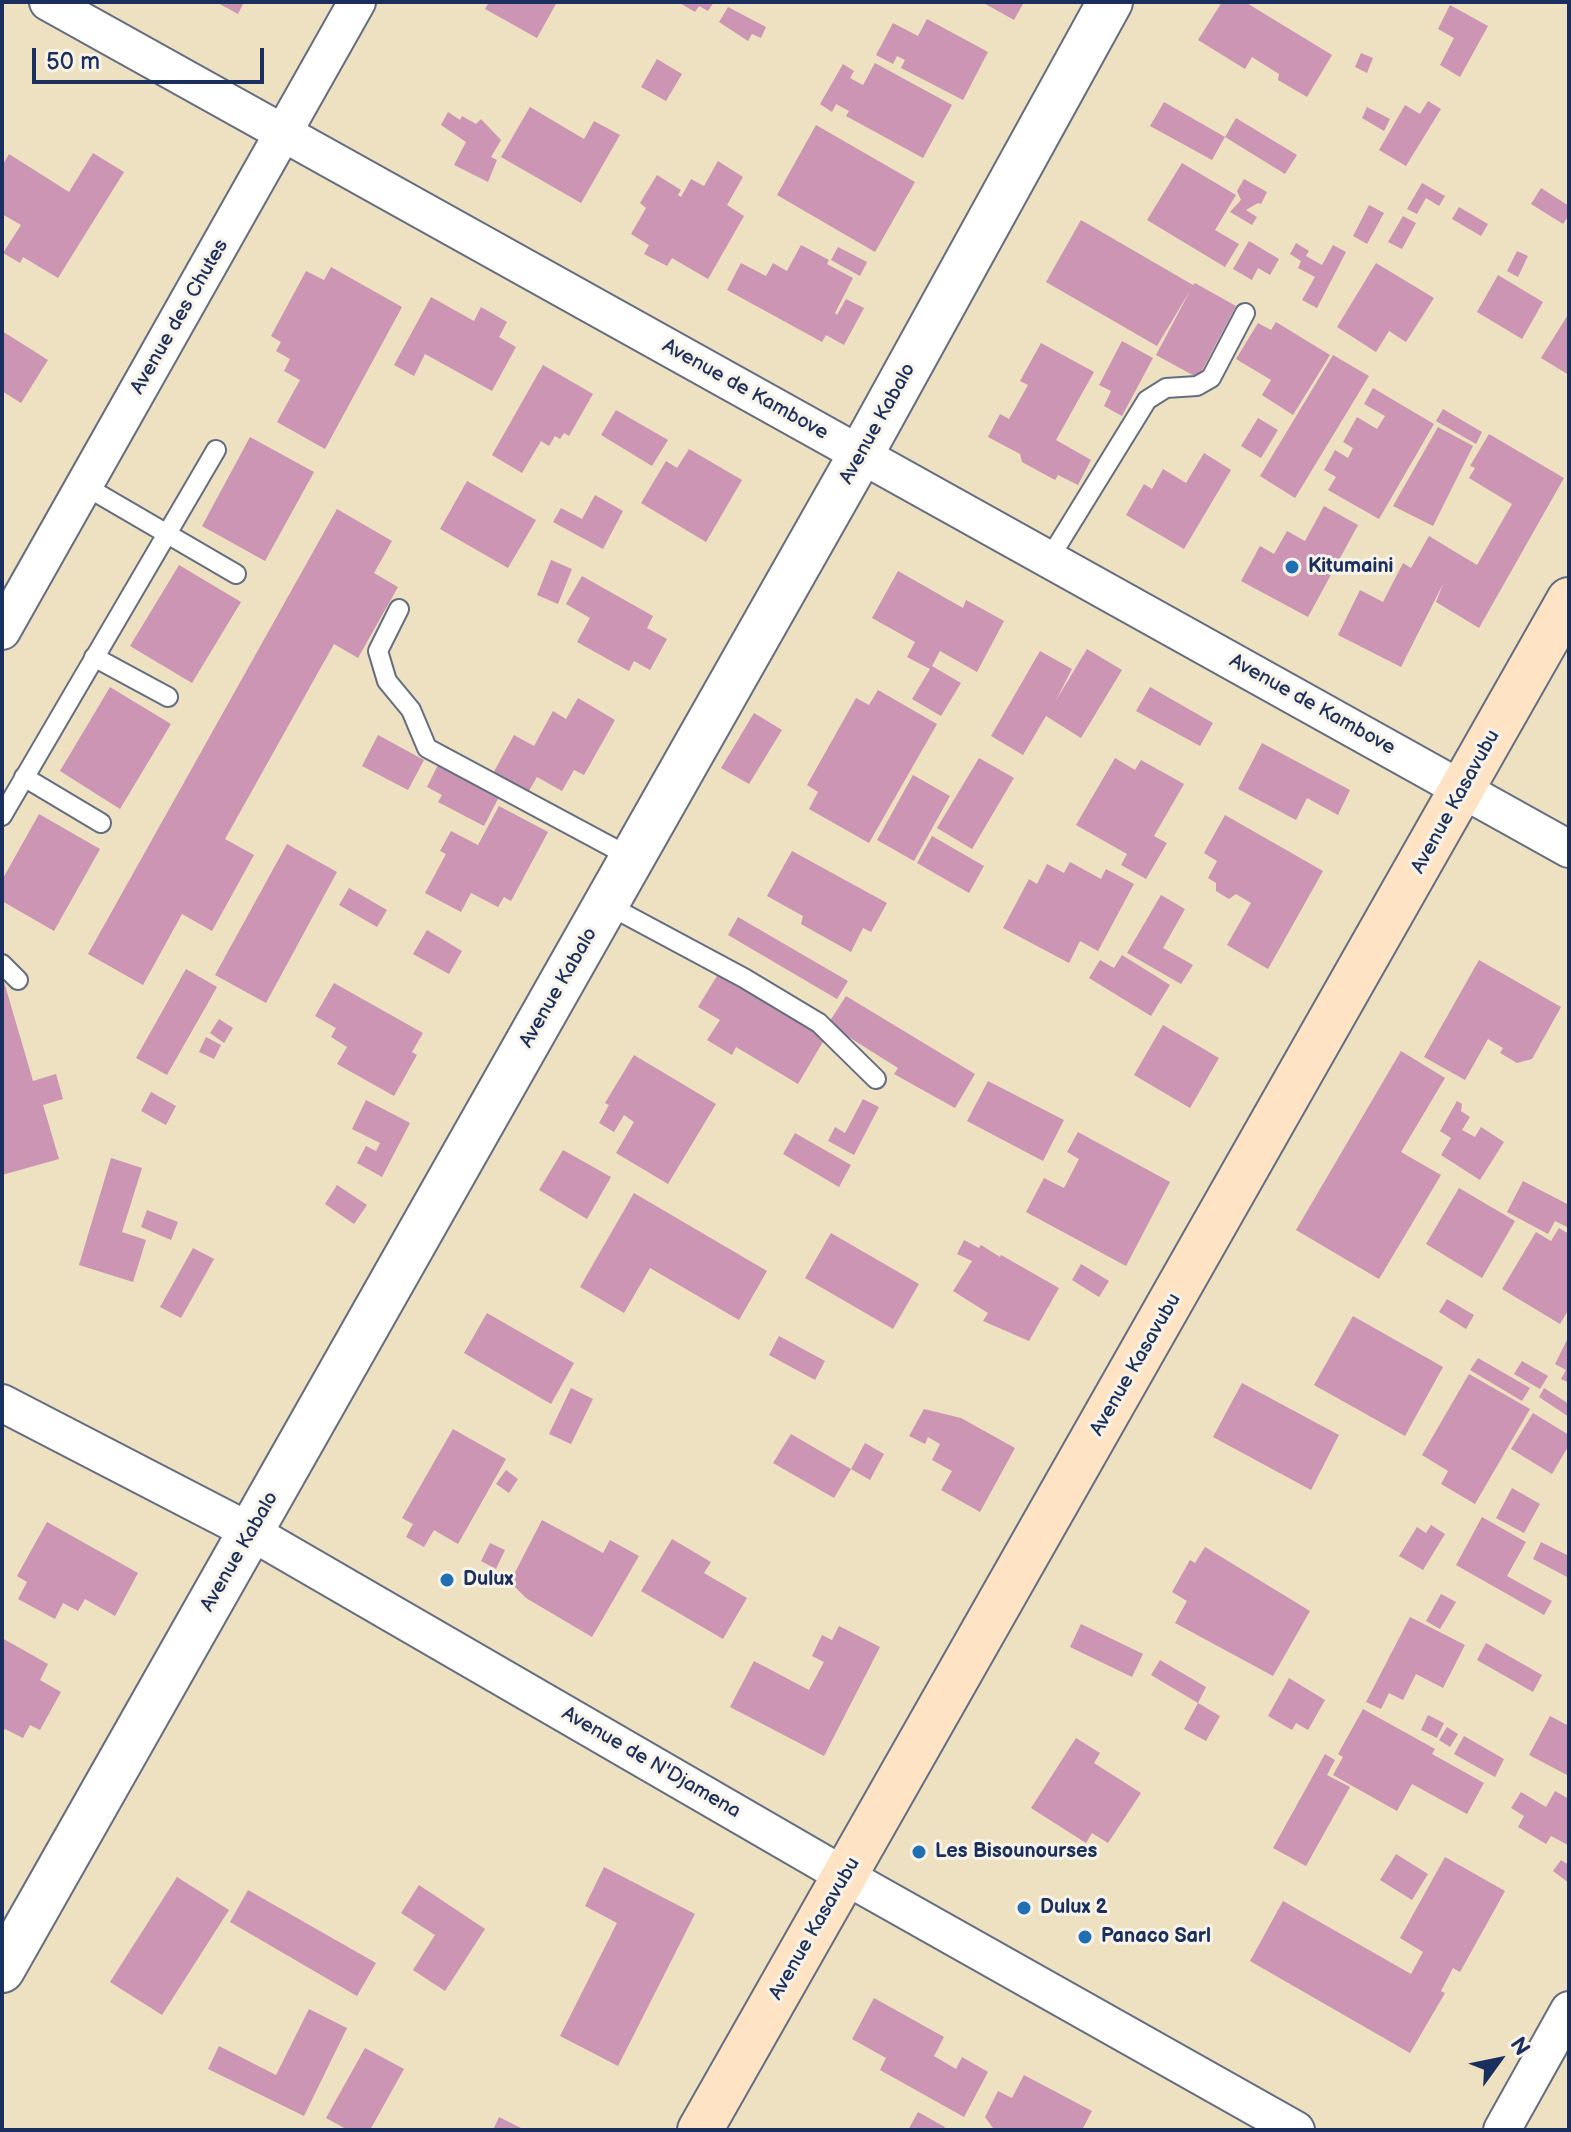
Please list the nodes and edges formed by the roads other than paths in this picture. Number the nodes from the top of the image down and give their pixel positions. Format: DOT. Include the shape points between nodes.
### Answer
graph roads {
  1 [pos="48,2"];
  2 [pos="357,2"];
  3 [pos="1110,2"];
  4 [pos="284,135"];
  5 [pos="1245,313"];
  6 [pos="216,450"];
  7 [pos="861,454"];
  8 [pos="85,486"];
  9 [pos="166,534"];
  10 [pos="1049,559"];
  11 [pos="236,574"];
  12 [pos="1569,600"];
  13 [pos="399,609"];
  14 [pos="6,616"];
  15 [pos="94,657"];
  16 [pos="168,697"];
  17 [pos="24,777"];
  18 [pos="1464,789"];
  19 [pos="2,816"];
  20 [pos="101,823"];
  21 [pos="1569,849"];
  22 [pos="632,858"];
  23 [pos="606,904"];
  24 [pos="2,964"];
  25 [pos="18,980"];
  26 [pos="876,1079"];
  27 [pos="2,1403"];
  28 [pos="251,1532"];
  29 [pos="845,1876"];
  30 [pos="2,1970"];
  31 [pos="1569,2010"];
  32 [pos="700,2130"];
  33 [pos="1296,2130"];
  34 [pos="1502,2130"];
  1 -- 4 [label="street, Avenue de Kambove"];
  2 -- 4 [label="street, Avenue des Chutes"];
  3 -- 7 [label="street, Avenue Kabalo"];
  4 -- 7 [label="street, Avenue de Kambove"];
  4 -- 8 [label="street, Avenue des Chutes"];
  5 -- 10 [label="lane" via="1211,378 1197,386 1166,388 1147,400"];
  6 -- 9 [label="lane"];
  7 -- 10 [label="street, Avenue de Kambove"];
  7 -- 22 [label="street, Avenue Kabalo"];
  8 -- 9 [label="lane"];
  8 -- 14 [label="street, Avenue des Chutes"];
  9 -- 11 [label="lane"];
  9 -- 15 [label="lane"];
  10 -- 18 [label="street, Avenue de Kambove"];
  12 -- 18 [label="main road, Avenue Kasavubu"];
  13 -- 22 [label="lane" via="378,651 387,681 411,710 427,748"];
  15 -- 16 [label="lane"];
  15 -- 17 [label="lane"];
  17 -- 19 [label="lane"];
  17 -- 20 [label="lane"];
  18 -- 21 [label="street, Avenue de Kambove"];
  18 -- 29 [label="main road, Avenue Kasavubu"];
  22 -- 23 [label="street, Avenue Kabalo"];
  23 -- 26 [label="lane" via="819,1023"];
  23 -- 28 [label="street, Avenue Kabalo"];
  24 -- 25 [label="lane"];
  27 -- 28 [label="street, Avenue de N'Djamena"];
  28 -- 29 [label="street, Avenue de N'Djamena"];
  28 -- 30 [label="street, Avenue Kabalo"];
  29 -- 32 [label="main road, Avenue Kasavubu"];
  29 -- 33 [label="street, Avenue de N'Djamena"];
  31 -- 34 [label="street"];
}
